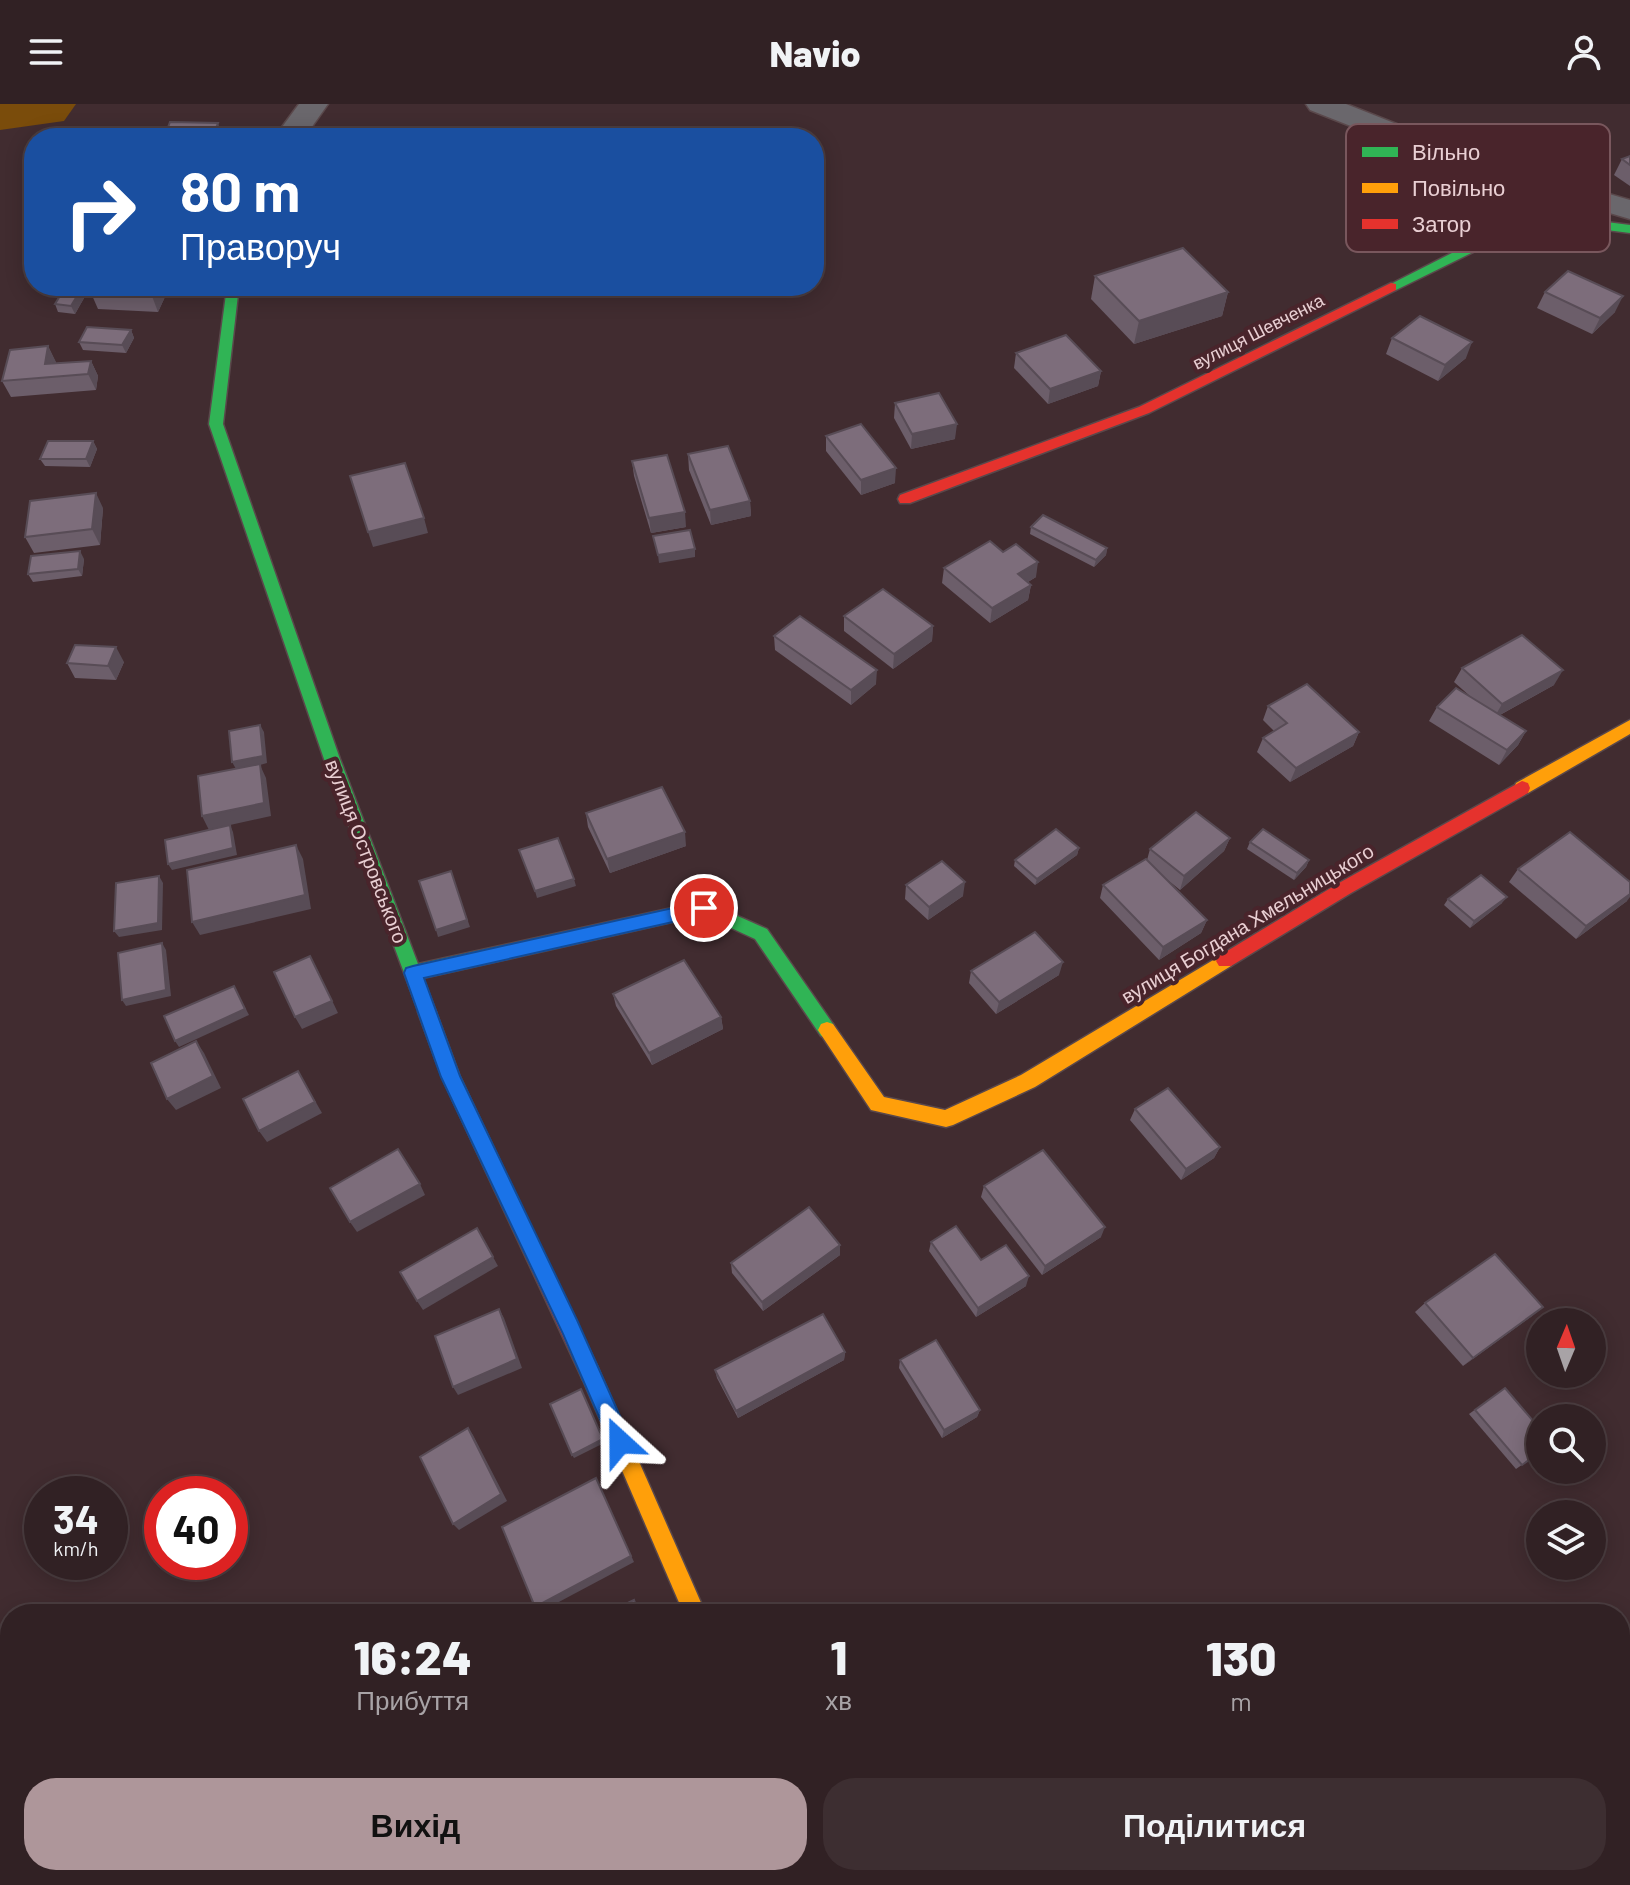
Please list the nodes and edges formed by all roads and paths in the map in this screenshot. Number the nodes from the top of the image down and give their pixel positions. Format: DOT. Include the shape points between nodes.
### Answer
graph roads {
  1 [pos="314,104"];
  2 [pos="1320,104"];
  3 [pos="1371,124"];
  4 [pos="296,128"];
  5 [pos="1610,204"];
  6 [pos="1630,210"];
  7 [pos="1610,226"];
  8 [pos="1630,229"];
  9 [pos="1463,252"];
  10 [pos="232,296"];
  11 [pos="905,499"];
  12 [pos="1630,726"];
  13 [pos="413,973"];
  14 [pos="691,1604"];
  1 -- 4 [label="street"];
  2 -- 3 [label="street"];
  5 -- 6 [label="street"];
  7 -- 8 [label="street, вулиця Шевченка"];
  9 -- 11 [label="street, вулиця Шевченка" via="1144,410"];
  10 -- 13 [label="street, вулиця Островського" via="216,424"];
  12 -- 13 [label="street, вулиця Богдана Хмельницького" via="1345,888 1028,1081 946,1119 878,1104 761,934 704,908"];
  13 -- 14 [label="street, вулиця Островського" via="451,1077 570,1327"];
}
